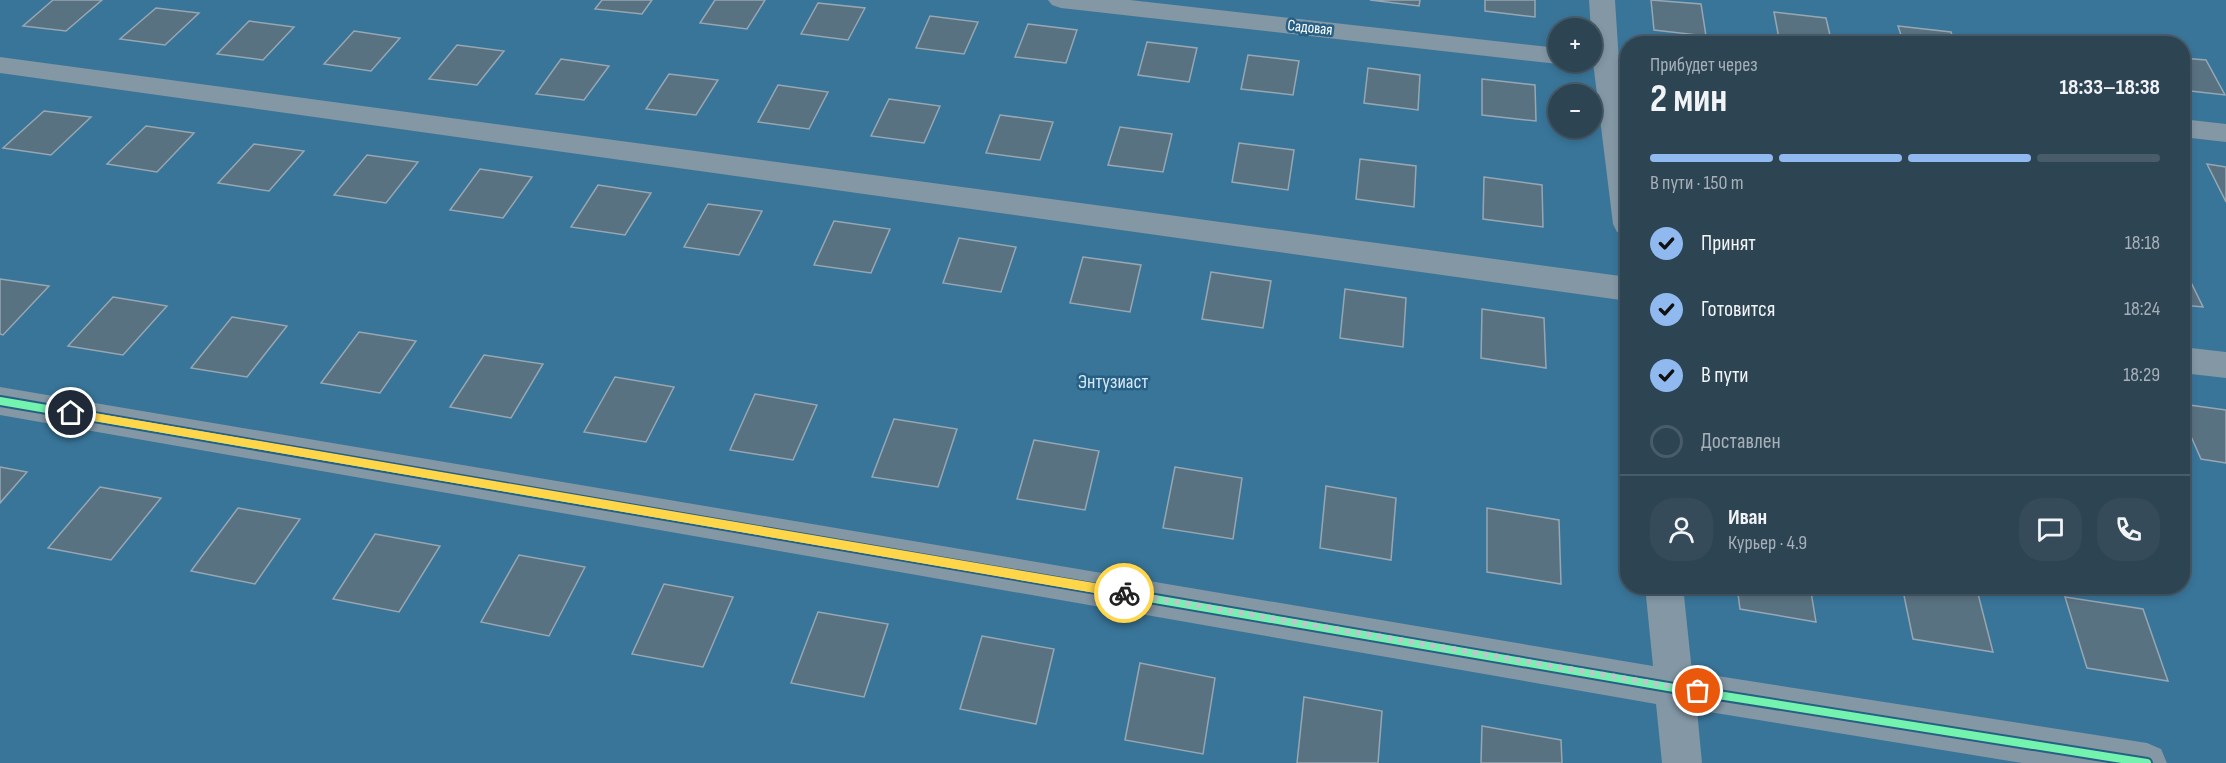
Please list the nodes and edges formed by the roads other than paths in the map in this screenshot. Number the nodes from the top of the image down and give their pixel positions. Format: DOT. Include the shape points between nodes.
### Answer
graph roads {
  1 [pos="1061,0"];
  2 [pos="1602,0"];
  3 [pos="1548,55"];
  4 [pos="1608,62"];
  5 [pos="0,65"];
  6 [pos="2190,129"];
  7 [pos="2226,133"];
  8 [pos="1620,159"];
  9 [pos="1620,288"];
  10 [pos="2190,361"];
  11 [pos="2226,365"];
  12 [pos="0,401"];
  13 [pos="1665,594"];
  14 [pos="1674,688"];
  15 [pos="1682,763"];
  16 [pos="2147,763"];
  1 -- 3 [label="street, Садовая"];
  2 -- 4 [label="street"];
  4 -- 8 [label="street"];
  5 -- 9 [label="street"];
  6 -- 7 [label="street"];
  10 -- 11 [label="street"];
  12 -- 14 [label="street"];
  13 -- 14 [label="street"];
  14 -- 15 [label="street"];
  14 -- 16 [label="street"];
}
